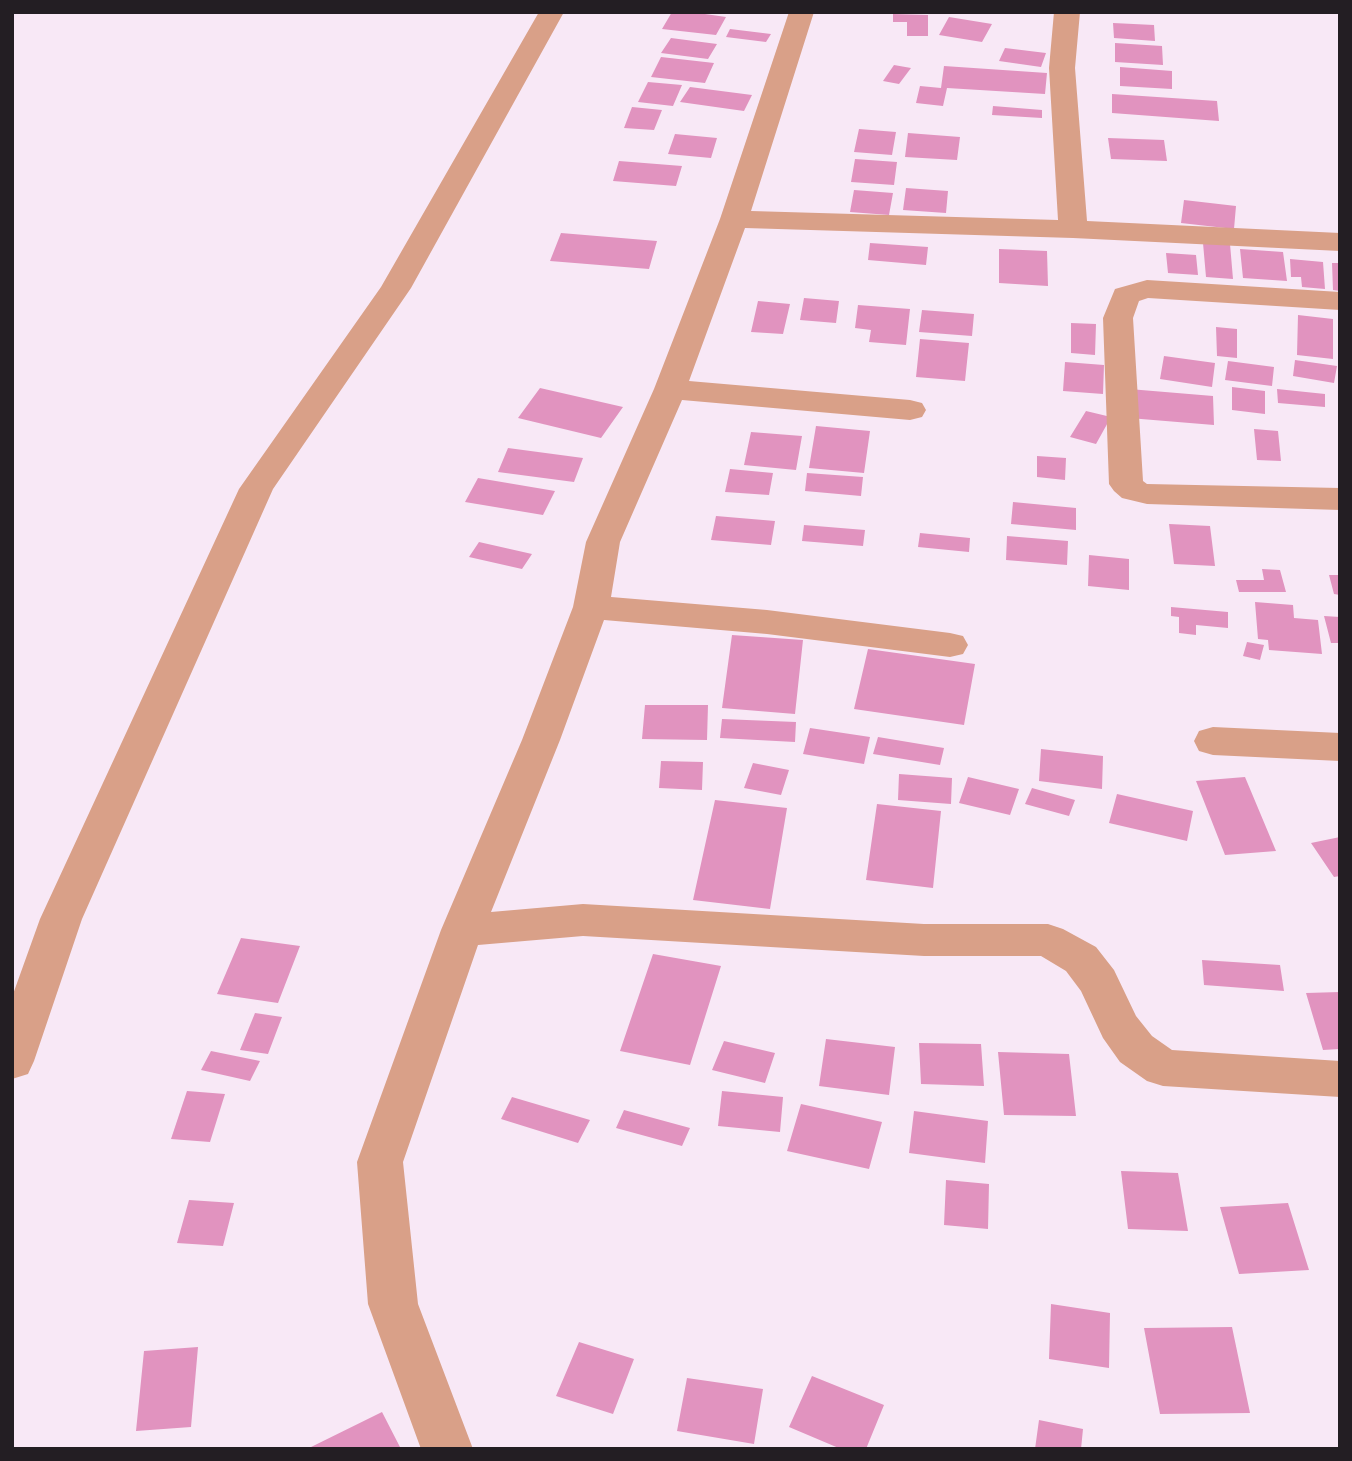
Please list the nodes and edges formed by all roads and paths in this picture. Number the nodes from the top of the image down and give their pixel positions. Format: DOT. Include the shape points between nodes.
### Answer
graph roads {
  1 [pos="552,12"];
  2 [pos="802,12"];
  3 [pos="1067,12"];
  4 [pos="734,219"];
  5 [pos="1073,229"];
  6 [pos="1340,242"];
  7 [pos="1340,301"];
  8 [pos="670,388"];
  9 [pos="910,410"];
  10 [pos="1340,499"];
  11 [pos="591,607"];
  12 [pos="950,645"];
  13 [pos="1213,741"];
  14 [pos="1340,747"];
  15 [pos="462,930"];
  16 [pos="12,1062"];
  17 [pos="1340,1079"];
  18 [pos="447,1449"];
  1 -- 16 [label="street" via="396,288 256,489 61,919"];
  2 -- 4 [label="street"];
  3 -- 5 [label="street" via="1062,68"];
  4 -- 5 [label="street"];
  4 -- 8 [label="street"];
  5 -- 6 [label="street"];
  7 -- 10 [label="street" via="1147,289 1126,295 1118,318 1126,484 1134,491"];
  8 -- 9 [label="street"];
  8 -- 11 [label="street" via="603,542"];
  11 -- 12 [label="street" via="767,622"];
  11 -- 15 [label="street"];
  13 -- 14 [label="street"];
  15 -- 17 [label="street" via="583,920 923,940 1048,940 1081,959 1136,1049 1163,1068"];
  15 -- 18 [label="street" via="380,1162 393,1304"];
}
